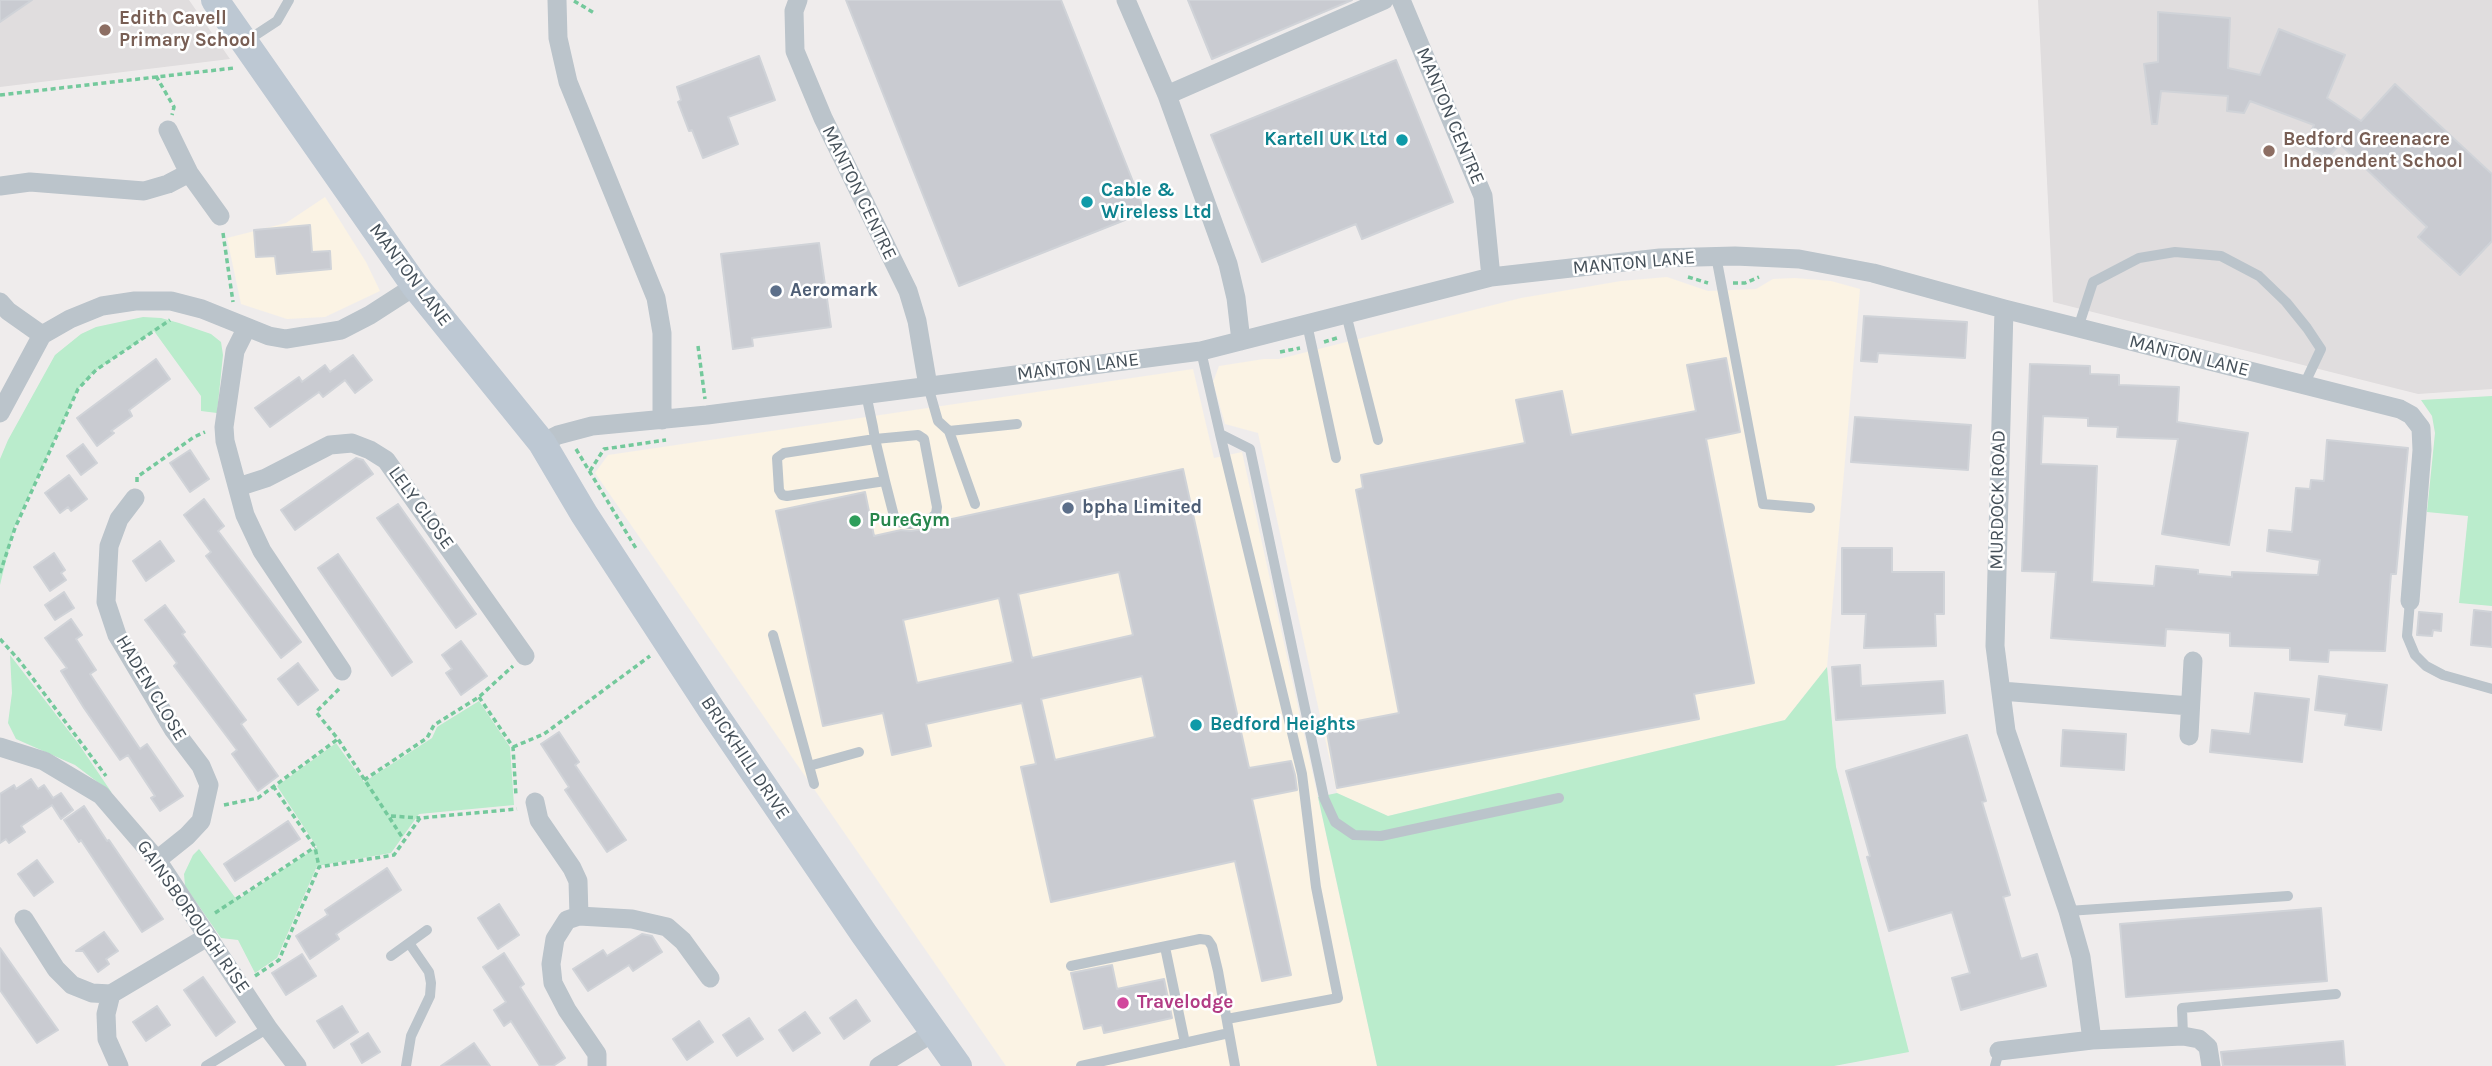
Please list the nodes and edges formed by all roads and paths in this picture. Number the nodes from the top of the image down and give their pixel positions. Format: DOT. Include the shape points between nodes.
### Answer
graph roads {
  1 [pos="215,0"];
  2 [pos="289,0"];
  3 [pos="557,0"];
  4 [pos="572,0"];
  5 [pos="798,0"];
  6 [pos="1126,0"];
  7 [pos="1384,0"];
  8 [pos="1401,0"];
  9 [pos="596,14"];
  10 [pos="250,51"];
  11 [pos="156,76"];
  12 [pos="0,95"];
  13 [pos="1167,95"];
  14 [pos="168,130"];
  15 [pos="189,173"];
  16 [pos="0,186"];
  17 [pos="220,216"];
  18 [pos="1716,256"];
  19 [pos="1491,277"];
  20 [pos="415,286"];
  21 [pos="0,302"];
  22 [pos="189,306"];
  23 [pos="2004,309"];
  24 [pos="1346,314"];
  25 [pos="1307,324"];
  26 [pos="241,327"];
  27 [pos="2078,328"];
  28 [pos="42,335"];
  29 [pos="1241,341"];
  30 [pos="698,346"];
  31 [pos="1201,351"];
  32 [pos="2304,384"];
  33 [pos="928,386"];
  34 [pos="866,394"];
  35 [pos="0,413"];
  36 [pos="707,415"];
  37 [pos="662,420"];
  38 [pos="1017,424"];
  39 [pos="224,427"];
  40 [pos="949,431"];
  41 [pos="1220,434"];
  42 [pos="875,439"];
  43 [pos="1378,440"];
  44 [pos="542,443"];
  45 [pos="1336,458"];
  46 [pos="885,481"];
  47 [pos="238,487"];
  48 [pos="135,498"];
  49 [pos="975,504"];
  50 [pos="1810,508"];
  51 [pos="0,573"];
  52 [pos="2410,601"];
  53 [pos="773,635"];
  54 [pos="0,639"];
  55 [pos="668,642"];
  56 [pos="525,656"];
  57 [pos="2193,660"];
  58 [pos="342,671"];
  59 [pos="2492,689"];
  60 [pos="2001,691"];
  61 [pos="479,697"];
  62 [pos="2190,706"];
  63 [pos="2189,736"];
  64 [pos="338,738"];
  65 [pos="0,747"];
  66 [pos="513,747"];
  67 [pos="859,752"];
  68 [pos="809,766"];
  69 [pos="109,780"];
  70 [pos="364,780"];
  71 [pos="814,784"];
  72 [pos="273,786"];
  73 [pos="1559,799"];
  74 [pos="206,804"];
  75 [pos="526,806"];
  76 [pos="390,816"];
  77 [pos="421,818"];
  78 [pos="404,840"];
  79 [pos="315,846"];
  80 [pos="156,859"];
  81 [pos="319,867"];
  82 [pos="2288,897"];
  83 [pos="2068,911"];
  84 [pos="579,916"];
  85 [pos="23,919"];
  86 [pos="426,930"];
  87 [pos="203,931"];
  88 [pos="409,943"];
  89 [pos="1165,947"];
  90 [pos="391,956"];
  91 [pos="1071,966"];
  92 [pos="710,978"];
  93 [pos="240,985"];
  94 [pos="111,994"];
  95 [pos="2336,994"];
  96 [pos="1227,1019"];
  97 [pos="268,1028"];
  98 [pos="934,1032"];
  99 [pos="1229,1033"];
  100 [pos="2183,1036"];
  101 [pos="2092,1040"];
  102 [pos="1185,1042"];
  103 [pos="1997,1058"];
  104 [pos="1094,1064"];
  105 [pos="119,1066"];
  106 [pos="206,1066"];
  107 [pos="297,1066"];
  108 [pos="406,1066"];
  109 [pos="597,1066"];
  110 [pos="879,1066"];
  111 [pos="958,1066"];
  112 [pos="1081,1066"];
  113 [pos="1235,1066"];
  114 [pos="2211,1066"];
  1 -- 10 [label="street, MANTON LANE"];
  2 -- 10 [label="lane"];
  3 -- 37 [label="street" via="558,38 568,82 656,298 662,333"];
  4 -- 9 [label="path"];
  5 -- 33 [label="street, MANTON CENTRE" via="794,11 796,51 823,118 908,291"];
  6 -- 13 [label="street"];
  7 -- 13 [label="street"];
  8 -- 19 [label="street, MANTON CENTRE" via="1483,196"];
  10 -- 11 [label="path" via="239,68"];
  10 -- 20 [label="street, MANTON LANE"];
  11 -- 12 [label="path"];
  11 -- 14 [label="path" via="174,107"];
  13 -- 29 [label="street" via="1228,264"];
  14 -- 15 [label="street"];
  15 -- 16 [label="street" via="144,191 30,182"];
  15 -- 17 [label="street"];
  17 -- 26 [label="path"];
  18 -- 19 [label="street, MANTON LANE"];
  18 -- 23 [label="street, MANTON LANE" via="1799,259 1873,273"];
  18 -- 50 [label="lane" via="1763,504"];
  19 -- 24 [label="street, MANTON LANE"];
  20 -- 26 [label="street" via="341,330 286,339"];
  20 -- 44 [label="street, MANTON LANE"];
  21 -- 28 [label="street"];
  22 -- 26 [label="street"];
  22 -- 28 [label="street" via="171,301 102,306"];
  22 -- 51 [label="path" via="96,370 78,389 15,528"];
  23 -- 27 [label="street, MANTON LANE"];
  23 -- 60 [label="street, MURDOCK ROAD" via="1995,646"];
  24 -- 25 [label="street, MANTON LANE"];
  24 -- 43 [label="lane"];
  25 -- 29 [label="street, MANTON LANE"];
  25 -- 45 [label="lane"];
  26 -- 39 [label="street"];
  27 -- 32 [label="street, MANTON LANE"];
  27 -- 32 [label="lane" via="2093,282 2139,258 2175,252 2221,256 2259,276 2307,328 2320,349"];
  28 -- 35 [label="street"];
  29 -- 31 [label="street, MANTON LANE"];
  30 -- 36 [label="path"];
  31 -- 33 [label="street, MANTON LANE"];
  31 -- 41 [label="lane"];
  32 -- 52 [label="street, MANTON LANE" via="2400,409 2421,428"];
  33 -- 34 [label="street, MANTON LANE"];
  33 -- 40 [label="lane" via="939,421"];
  34 -- 36 [label="street, MANTON LANE"];
  34 -- 42 [label="lane"];
  36 -- 37 [label="street, MANTON LANE"];
  37 -- 44 [label="street, MANTON LANE" via="592,426"];
  38 -- 40 [label="lane"];
  39 -- 47 [label="street"];
  39 -- 48 [label="path" via="194,436 137,477"];
  40 -- 49 [label="lane"];
  41 -- 73 [label="lane" via="1250,449 1324,798 1335,822 1354,835 1381,836"];
  41 -- 96 [label="lane" via="1302,775 1316,887 1338,998"];
  42 -- 46 [label="lane"];
  42 -- 46 [label="lane" via="918,435 924,439 936,514 928,521 898,522"];
  42 -- 46 [label="lane" via="784,453 777,458 779,490 787,496"];
  44 -- 55 [label="street, BRICKHILL DRIVE"];
  47 -- 56 [label="street, LELY CLOSE" via="330,445 352,443 370,450 386,460"];
  47 -- 58 [label="street" via="262,551"];
  48 -- 74 [label="street, HADEN CLOSE" via="119,519 109,546 106,602 123,647 201,766 209,785"];
  52 -- 59 [label="lane" via="2407,636 2415,655 2443,675"];
  53 -- 68 [label="lane"];
  54 -- 69 [label="path"];
  55 -- 66 [label="path" via="544,734"];
  55 -- 98 [label="street, BRICKHILL DRIVE"];
  56 -- 61 [label="path"];
  57 -- 62 [label="street"];
  58 -- 64 [label="path" via="348,680 316,712"];
  60 -- 62 [label="street"];
  60 -- 83 [label="street, MURDOCK ROAD" via="2006,731"];
  61 -- 66 [label="path"];
  61 -- 70 [label="path" via="434,725 428,738"];
  62 -- 63 [label="street"];
  64 -- 70 [label="path"];
  64 -- 72 [label="path"];
  65 -- 80 [label="street, GAINSBOROUGH RISE" via="44,761 102,794"];
  66 -- 75 [label="path"];
  67 -- 68 [label="lane"];
  68 -- 71 [label="lane"];
  70 -- 76 [label="path"];
  72 -- 74 [label="path" via="243,803"];
  72 -- 79 [label="path"];
  74 -- 80 [label="street" via="201,821"];
  75 -- 77 [label="path"];
  75 -- 84 [label="street" via="572,868 578,881"];
  76 -- 77 [label="path"];
  76 -- 78 [label="path"];
  77 -- 78 [label="path"];
  78 -- 81 [label="path" via="394,855"];
  79 -- 81 [label="path"];
  79 -- 87 [label="path"];
  80 -- 87 [label="street, GAINSBOROUGH RISE"];
  81 -- 93 [label="path" via="278,960"];
  82 -- 83 [label="lane"];
  83 -- 101 [label="street, MURDOCK ROAD" via="2081,957"];
  84 -- 92 [label="street" via="632,919 667,927"];
  84 -- 109 [label="street" via="566,920 555,939 553,983 597,1054"];
  85 -- 94 [label="street" via="72,985"];
  86 -- 88 [label="lane"];
  87 -- 93 [label="street, GAINSBOROUGH RISE"];
  87 -- 94 [label="street"];
  88 -- 90 [label="lane"];
  88 -- 108 [label="lane" via="429,972 431,983 430,996 411,1036"];
  89 -- 91 [label="lane"];
  89 -- 96 [label="lane" via="1208,940"];
  89 -- 102 [label="lane"];
  93 -- 97 [label="street, GAINSBOROUGH RISE"];
  94 -- 105 [label="street" via="107,1039"];
  95 -- 100 [label="lane" via="2182,1008"];
  96 -- 99 [label="lane"];
  97 -- 106 [label="lane"];
  97 -- 107 [label="street, GAINSBOROUGH RISE"];
  98 -- 110 [label="street"];
  98 -- 111 [label="street, BRICKHILL DRIVE"];
  99 -- 102 [label="lane"];
  99 -- 113 [label="lane"];
  100 -- 101 [label="street"];
  100 -- 114 [label="street" via="2199,1039 2208,1047"];
  101 -- 103 [label="street"];
  102 -- 104 [label="lane"];
  104 -- 112 [label="lane"];
}
